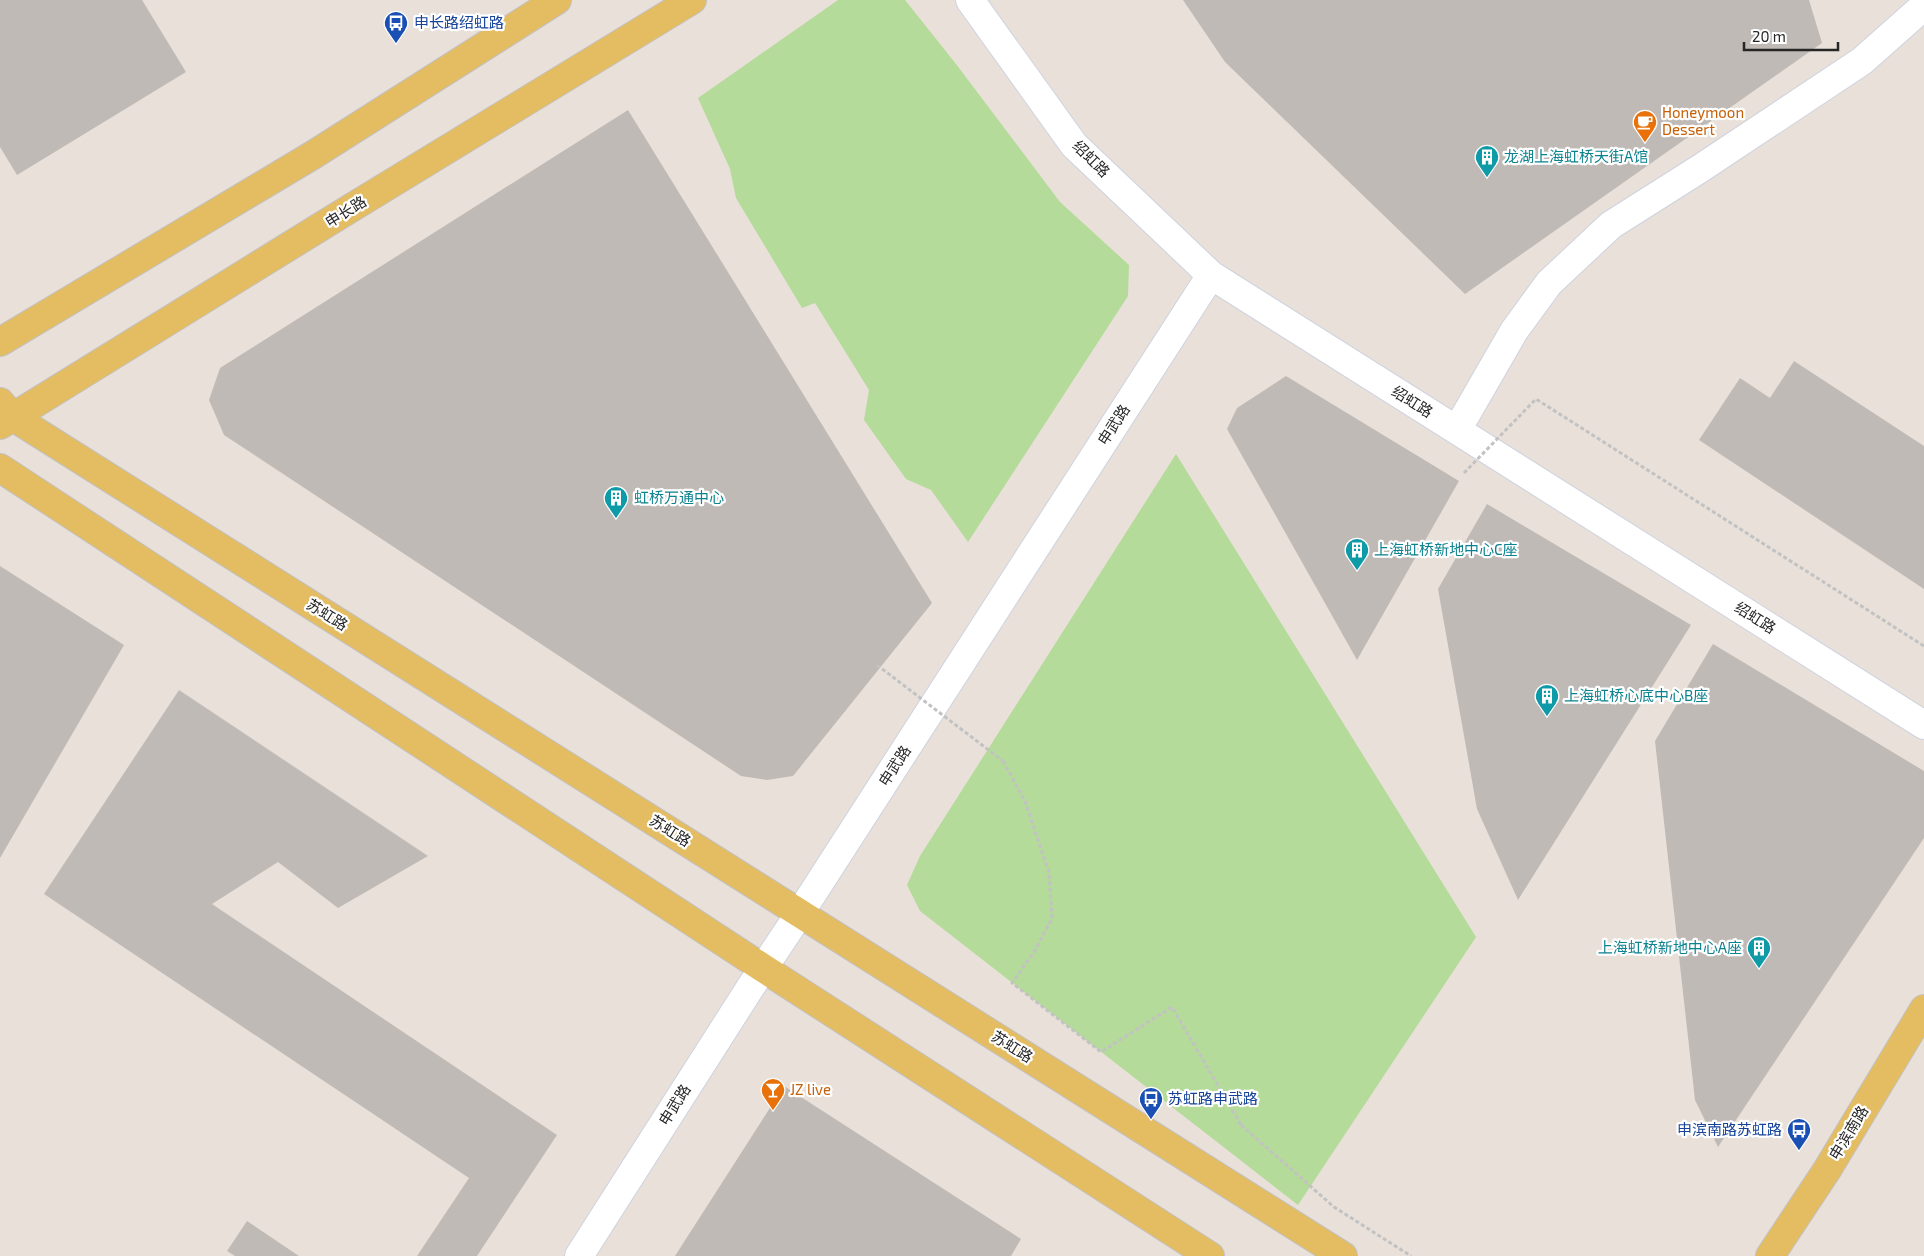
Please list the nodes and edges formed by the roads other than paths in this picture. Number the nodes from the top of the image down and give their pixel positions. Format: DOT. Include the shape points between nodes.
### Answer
graph roads {
  1 [pos="557,0"];
  2 [pos="692,0"];
  3 [pos="970,0"];
  4 [pos="1924,6"];
  5 [pos="1211,275"];
  6 [pos="0,342"];
  7 [pos="4,415"];
  8 [pos="1457,430"];
  9 [pos="0,468"];
  10 [pos="1924,725"];
  11 [pos="800,913"];
  12 [pos="764,968"];
  13 [pos="1924,1009"];
  14 [pos="579,1256"];
  15 [pos="1210,1256"];
  16 [pos="1343,1256"];
  17 [pos="1770,1256"];
  1 -- 6 [label="main road" via="313,155"];
  2 -- 7 [label="main road, 申长路"];
  3 -- 5 [label="street, 绍虹路" via="1074,145"];
  4 -- 8 [label="street" via="1862,61 1611,225 1549,283 1514,331"];
  5 -- 8 [label="street, 绍虹路"];
  5 -- 11 [label="street, 申武路"];
  7 -- 11 [label="main road, 苏虹路"];
  8 -- 10 [label="street, 绍虹路"];
  9 -- 12 [label="main road"];
  11 -- 12 [label="street, 申武路"];
  11 -- 16 [label="main road, 苏虹路"];
  12 -- 14 [label="street, 申武路"];
  12 -- 15 [label="main road"];
  13 -- 17 [label="main road, 申滨南路" via="1827,1170"];
}
